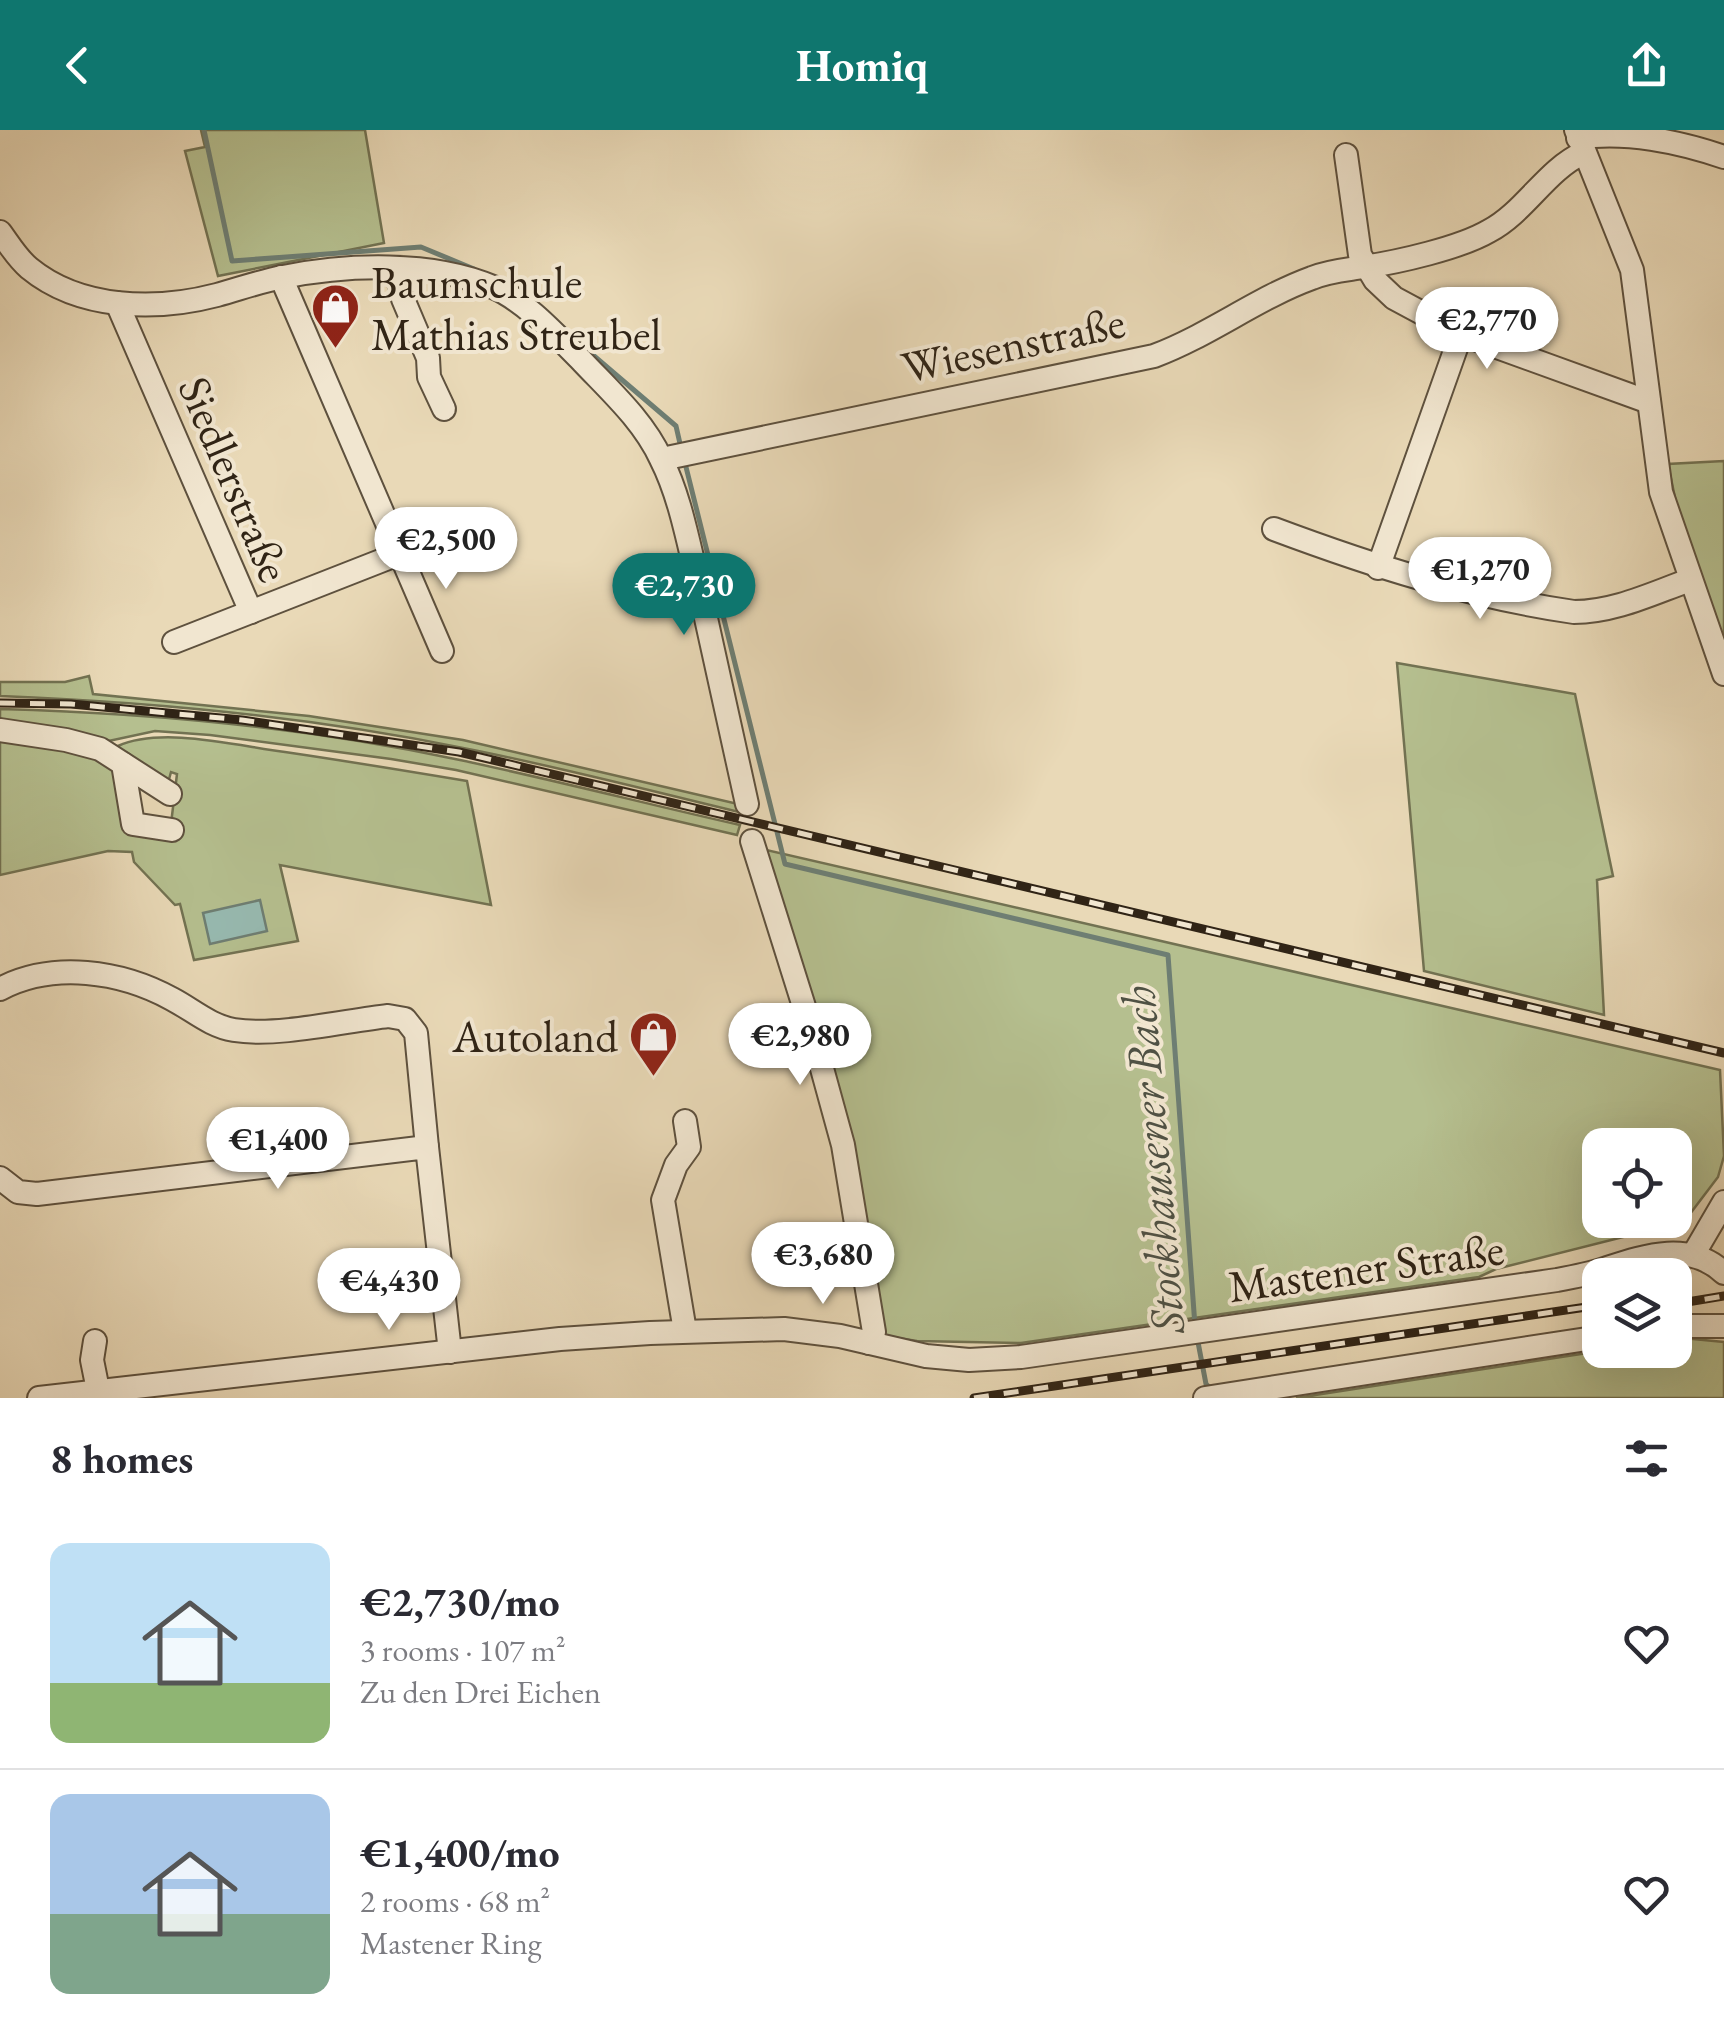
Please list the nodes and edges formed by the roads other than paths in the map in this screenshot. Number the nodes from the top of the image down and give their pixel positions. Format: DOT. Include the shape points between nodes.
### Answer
graph roads {
  1 [pos="1579,140"];
  2 [pos="1346,155"];
  3 [pos="1724,157"];
  4 [pos="0,232"];
  5 [pos="1366,267"];
  6 [pos="396,270"];
  7 [pos="282,277"];
  8 [pos="117,303"];
  9 [pos="1461,334"];
  10 [pos="1649,402"];
  11 [pos="444,408"];
  12 [pos="675,455"];
  13 [pos="1274,530"];
  14 [pos="401,553"];
  15 [pos="1378,568"];
  16 [pos="1690,580"];
  17 [pos="251,612"];
  18 [pos="174,642"];
  19 [pos="442,651"];
  20 [pos="1724,674"];
  21 [pos="0,730"];
  22 [pos="122,764"];
  23 [pos="747,804"];
  24 [pos="752,841"];
  25 [pos="0,989"];
  26 [pos="685,1121"];
  27 [pos="427,1147"];
  28 [pos="0,1178"];
  29 [pos="1724,1202"];
  30 [pos="1693,1255"];
  31 [pos="1724,1273"];
  32 [pos="1692,1326"];
  33 [pos="1724,1326"];
  34 [pos="685,1331"];
  35 [pos="1582,1340"];
  36 [pos="96,1342"];
  37 [pos="869,1343"];
  38 [pos="450,1352"];
  39 [pos="98,1390"];
  40 [pos="1217,1396"];
  41 [pos="39,1398"];
  1 -- 3 [label="street" via="1591,134 1659,139"];
  1 -- 5 [label="street, Wiesenstraße" via="1568,160 1504,223 1448,247"];
  1 -- 10 [label="street" via="1632,270"];
  2 -- 5 [label="street"];
  4 -- 8 [label="street" via="28,267 51,282"];
  5 -- 9 [label="street" via="1394,298"];
  5 -- 12 [label="street, Wiesenstraße" via="1282,290 1154,356"];
  6 -- 7 [label="street"];
  6 -- 11 [label="street"];
  6 -- 12 [label="street" via="495,288 560,339"];
  7 -- 8 [label="street" via="190,300"];
  7 -- 14 [label="street"];
  8 -- 17 [label="street, Siedlerstraße"];
  9 -- 10 [label="street"];
  9 -- 15 [label="street"];
  10 -- 16 [label="street" via="1659,481"];
  12 -- 23 [label="street"];
  13 -- 15 [label="street"];
  14 -- 17 [label="street"];
  14 -- 19 [label="street"];
  15 -- 16 [label="street" via="1574,612 1606,609"];
  16 -- 20 [label="street"];
  17 -- 18 [label="street, Siedlerstraße"];
  21 -- 22 [label="street" via="83,743"];
  22 -- 22 [label="street" via="133,824 168,829 172,786"];
  24 -- 37 [label="street" via="843,1145 874,1332"];
  25 -- 27 [label="street" via="53,974 100,974 152,989 228,1029 252,1032 388,1016 405,1020 416,1033"];
  26 -- 34 [label="street" via="689,1147 663,1200"];
  27 -- 28 [label="street" via="37,1194 18,1192"];
  27 -- 38 [label="street"];
  29 -- 30 [label="street"];
  30 -- 31 [label="street"];
  30 -- 37 [label="street, Mastener Straße" via="1639,1256 1558,1280 1021,1358 969,1360"];
  32 -- 33 [label="street"];
  34 -- 37 [label="street, Mastener Straße" via="784,1330"];
  34 -- 38 [label="street, Mastener Straße"];
  35 -- 40 [label="street"];
  36 -- 39 [label="street"];
  38 -- 39 [label="street, Mastener Straße"];
  39 -- 41 [label="street, Mastener Straße"];
}
